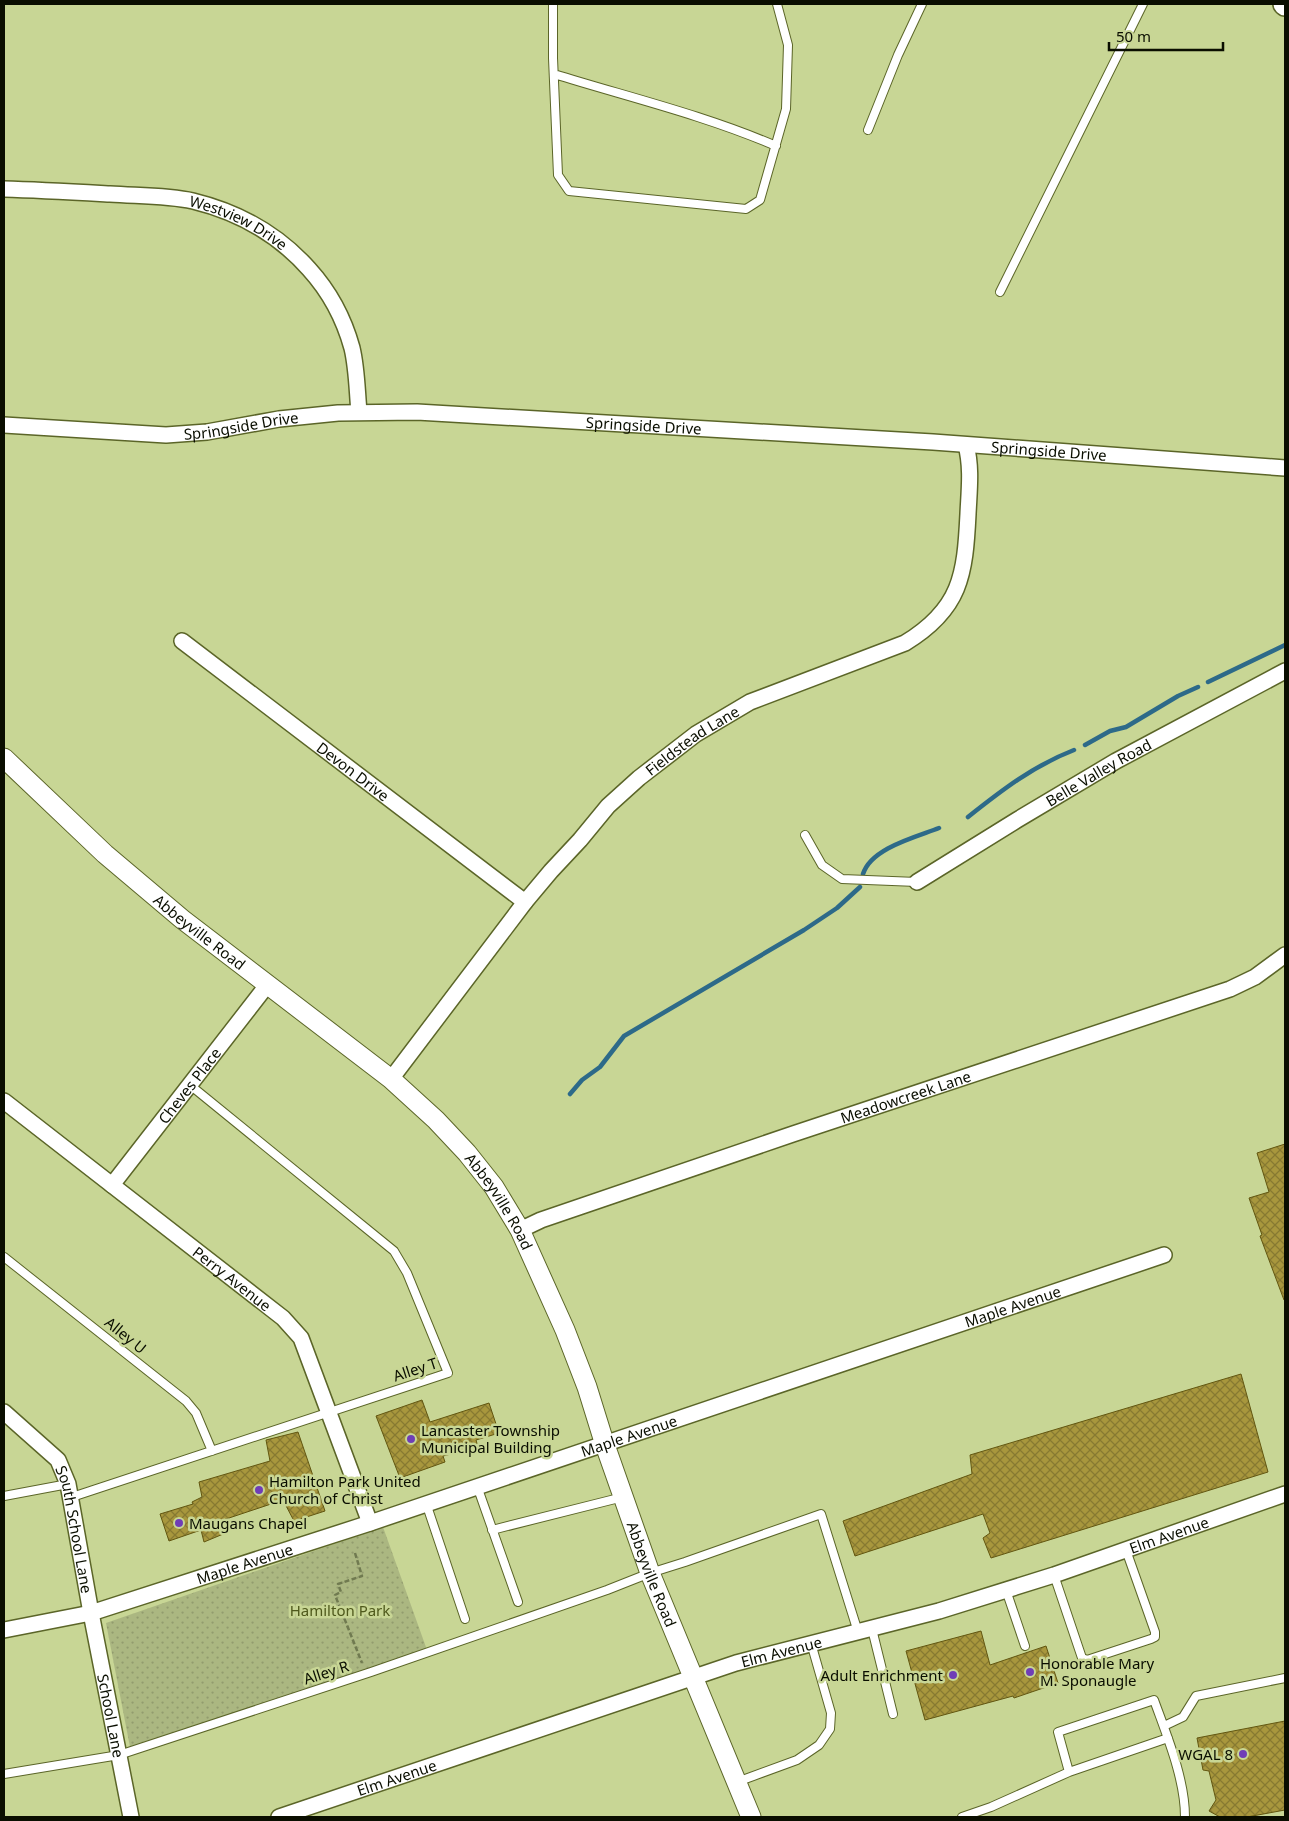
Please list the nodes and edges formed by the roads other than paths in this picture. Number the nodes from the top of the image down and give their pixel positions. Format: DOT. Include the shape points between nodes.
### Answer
graph roads {
  1 [pos="553,4"];
  2 [pos="777,4"];
  3 [pos="922,4"];
  4 [pos="1143,4"];
  5 [pos="554,74"];
  6 [pos="868,130"];
  7 [pos="776,146"];
  8 [pos="4,188"];
  9 [pos="1000,292"];
  10 [pos="359,412"];
  11 [pos="4,425"];
  12 [pos="966,445"];
  13 [pos="1285,468"];
  14 [pos="182,641"];
  15 [pos="1285,671"];
  16 [pos="4,758"];
  17 [pos="805,835"];
  18 [pos="917,882"];
  19 [pos="525,902"];
  20 [pos="1285,955"];
  21 [pos="268,984"];
  22 [pos="391,1079"];
  23 [pos="190,1085"];
  24 [pos="4,1101"];
  25 [pos="112,1186"];
  26 [pos="520,1230"];
  27 [pos="1164,1255"];
  28 [pos="4,1257"];
  29 [pos="329,1411"];
  30 [pos="4,1412"];
  31 [pos="605,1445"];
  32 [pos="212,1451"];
  33 [pos="477,1486"];
  34 [pos="70,1490"];
  35 [pos="1285,1494"];
  36 [pos="4,1496"];
  37 [pos="623,1498"];
  38 [pos="426,1503"];
  39 [pos="370,1523"];
  40 [pos="492,1530"];
  41 [pos="1126,1550"];
  42 [pos="650,1572"];
  43 [pos="1054,1575"];
  44 [pos="1006,1590"];
  45 [pos="518,1602"];
  46 [pos="91,1613"];
  47 [pos="465,1619"];
  48 [pos="4,1630"];
  49 [pos="865,1631"];
  50 [pos="811,1643"];
  51 [pos="1025,1646"];
  52 [pos="693,1677"];
  53 [pos="1285,1678"];
  54 [pos="893,1714"];
  55 [pos="1164,1726"];
  56 [pos="1168,1738"];
  57 [pos="119,1754"];
  58 [pos="1069,1772"];
  59 [pos="4,1774"];
  60 [pos="737,1782"];
  61 [pos="131,1817"];
  62 [pos="279,1817"];
  63 [pos="751,1817"];
  64 [pos="962,1817"];
  65 [pos="1185,1817"];
  1 -- 5 [label="lane"];
  2 -- 7 [label="lane" via="788,45 786,109"];
  3 -- 6 [label="lane"];
  4 -- 9 [label="lane"];
  5 -- 7 [label="lane" via="686,112"];
  5 -- 7 [label="lane" via="558,175 569,191 746,209 760,200"];
  8 -- 10 [label="street, Westview Drive" via="191,201 223,209 253,223 296,255 330,298 344,323 351,346"];
  10 -- 11 [label="street, Springside Drive" via="279,419 207,432 166,435"];
  10 -- 12 [label="street, Springside Drive" via="427,412"];
  12 -- 13 [label="street, Springside Drive"];
  12 -- 19 [label="street, Fieldstead Lane" via="970,477 965,562 956,590 936,621 905,643 750,702 696,734 608,806"];
  14 -- 19 [label="street, Devon Drive"];
  15 -- 18 [label="street, Belle Valley Road" via="1116,761"];
  16 -- 21 [label="street, Abbeyville Road" via="105,854 182,919"];
  17 -- 18 [label="lane" via="822,865 842,879"];
  19 -- 22 [label="street, Fieldstead Lane"];
  20 -- 26 [label="street, Meadowcreek Lane" via="1230,990 784,1137"];
  21 -- 22 [label="street, Abbeyville Road"];
  21 -- 23 [label="street, Cheves Place"];
  22 -- 26 [label="street, Abbeyville Road" via="467,1153 494,1187"];
  23 -- 25 [label="street, Cheves Place"];
  23 -- 29 [label="lane, Alley T" via="394,1251 407,1273 448,1373"];
  24 -- 25 [label="street, Perry Avenue"];
  25 -- 29 [label="street, Perry Avenue" via="283,1318 301,1338"];
  26 -- 31 [label="street, Abbeyville Road" via="565,1330"];
  27 -- 31 [label="street, Maple Avenue"];
  28 -- 32 [label="lane, Alley U" via="186,1401 196,1413"];
  29 -- 32 [label="lane, Alley T"];
  29 -- 39 [label="street, Perry Avenue"];
  30 -- 34 [label="street, South School Lane" via="58,1460"];
  31 -- 33 [label="street, Maple Avenue"];
  31 -- 37 [label="street, Abbeyville Road"];
  32 -- 34 [label="lane, Alley T"];
  33 -- 38 [label="street, Maple Avenue"];
  33 -- 40 [label="lane"];
  34 -- 36 [label="lane, Alley T"];
  34 -- 46 [label="street, South School Lane"];
  35 -- 41 [label="street, Elm Avenue"];
  37 -- 40 [label="lane"];
  37 -- 42 [label="street, Abbeyville Road"];
  38 -- 39 [label="street, Maple Avenue"];
  38 -- 47 [label="lane"];
  39 -- 46 [label="street, Maple Avenue"];
  40 -- 45 [label="lane"];
  41 -- 43 [label="street, Elm Avenue"];
  41 -- 43 [label="lane" via="1155,1632 1151,1639 1088,1660 1082,1658"];
  42 -- 49 [label="lane, Alley R" via="821,1514"];
  42 -- 52 [label="street, Abbeyville Road"];
  42 -- 57 [label="lane, Alley R" via="380,1669"];
  43 -- 44 [label="street, Elm Avenue"];
  44 -- 49 [label="street, Elm Avenue"];
  44 -- 51 [label="lane"];
  46 -- 48 [label="street, Maple Avenue"];
  46 -- 57 [label="street, School Lane"];
  49 -- 50 [label="street, Elm Avenue"];
  49 -- 54 [label="lane"];
  50 -- 52 [label="street, Elm Avenue"];
  50 -- 60 [label="lane" via="831,1713 830,1729 819,1745 797,1760"];
  52 -- 60 [label="street, Abbeyville Road"];
  52 -- 62 [label="street, Elm Avenue"];
  53 -- 55 [label="lane" via="1196,1696 1183,1717"];
  55 -- 56 [label="lane"];
  55 -- 58 [label="lane" via="1154,1700 1058,1732"];
  56 -- 58 [label="lane"];
  56 -- 65 [label="lane"];
  57 -- 59 [label="lane, Alley R"];
  57 -- 61 [label="street, School Lane"];
  58 -- 64 [label="lane"];
  60 -- 63 [label="street, Abbeyville Road"];
}
